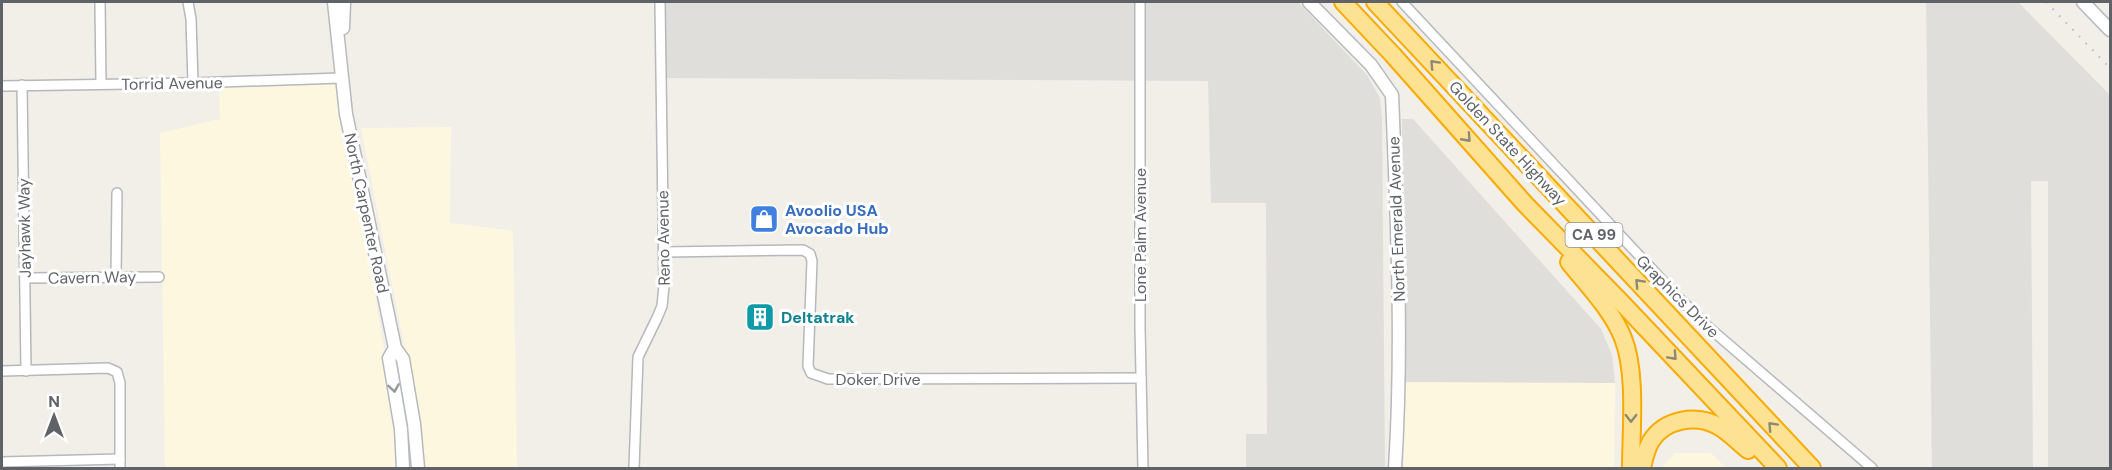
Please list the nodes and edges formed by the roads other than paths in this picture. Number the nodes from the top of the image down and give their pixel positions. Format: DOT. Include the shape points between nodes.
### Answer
graph roads {
  1 [pos="100,2"];
  2 [pos="188,2"];
  3 [pos="334,2"];
  4 [pos="344,2"];
  5 [pos="660,2"];
  6 [pos="1140,2"];
  7 [pos="1309,2"];
  8 [pos="1343,2"];
  9 [pos="1375,2"];
  10 [pos="1402,2"];
  11 [pos="2084,2"];
  12 [pos="2110,30"];
  13 [pos="342,78"];
  14 [pos="193,83"];
  15 [pos="101,84"];
  16 [pos="22,85"];
  17 [pos="2,86"];
  18 [pos="117,193"];
  19 [pos="1525,204"];
  20 [pos="664,252"];
  21 [pos="116,277"];
  22 [pos="159,277"];
  23 [pos="25,278"];
  24 [pos="395,348"];
  25 [pos="26,370"];
  26 [pos="2,371"];
  27 [pos="1141,378"];
  28 [pos="2,462"];
  29 [pos="120,464"];
  30 [pos="403,468"];
  31 [pos="418,468"];
  32 [pos="634,468"];
  33 [pos="1143,468"];
  34 [pos="1395,468"];
  35 [pos="1631,468"];
  36 [pos="1642,468"];
  37 [pos="1771,468"];
  38 [pos="1778,468"];
  39 [pos="1812,468"];
  40 [pos="1872,468"];
  1 -- 15 [label="street"];
  2 -- 14 [label="street"];
  3 -- 13 [label="main road, North Carpenter Road"];
  4 -- 13 [label="main road, North Carpenter Road"];
  5 -- 20 [label="street, Reno Avenue"];
  6 -- 27 [label="street, Lone Palm Avenue"];
  7 -- 34 [label="main road, North Emerald Avenue" via="1371,64 1392,95 1399,327 1399,435"];
  8 -- 19 [label="highway, Golden State Highway / CA 99, one-way"];
  39 -- 9 [label="highway, Golden State Highway / CA 99, one-way"];
  10 -- 40 [label="street, Graphics Drive" via="1677,297"];
  11 -- 12 [label="main road"];
  13 -- 14 [label="street, Torrid Avenue"];
  13 -- 24 [label="main road, North Carpenter Road"];
  14 -- 15 [label="street, Torrid Avenue"];
  15 -- 16 [label="street, Torrid Avenue"];
  16 -- 17 [label="street, Torrid Avenue"];
  16 -- 23 [label="street, Jayhawk Way"];
  18 -- 21 [label="street"];
  19 -- 35 [label="highway, one-way" via="1609,313 1624,339 1630,368"];
  19 -- 38 [label="highway, Golden State Highway / CA 99, one-way"];
  20 -- 27 [label="street, Doker Drive" via="803,250 810,254 808,366 811,373 828,379"];
  20 -- 32 [label="street, Reno Avenue" via="662,306 642,346 637,367"];
  21 -- 22 [label="street, Cavern Way"];
  21 -- 23 [label="street, Cavern Way"];
  23 -- 25 [label="street, Jayhawk Way"];
  24 -- 30 [label="main road, North Carpenter Road, one-way" via="390,358"];
  24 -- 31 [label="main road, North Carpenter Road" via="403,359"];
  25 -- 26 [label="street"];
  25 -- 29 [label="street" via="108,368 117,372"];
  27 -- 33 [label="street, Lone Palm Avenue"];
  28 -- 29 [label="street"];
  36 -- 37 [label="highway" via="1651,441 1661,430 1680,420 1692,419 1724,430"];
}
